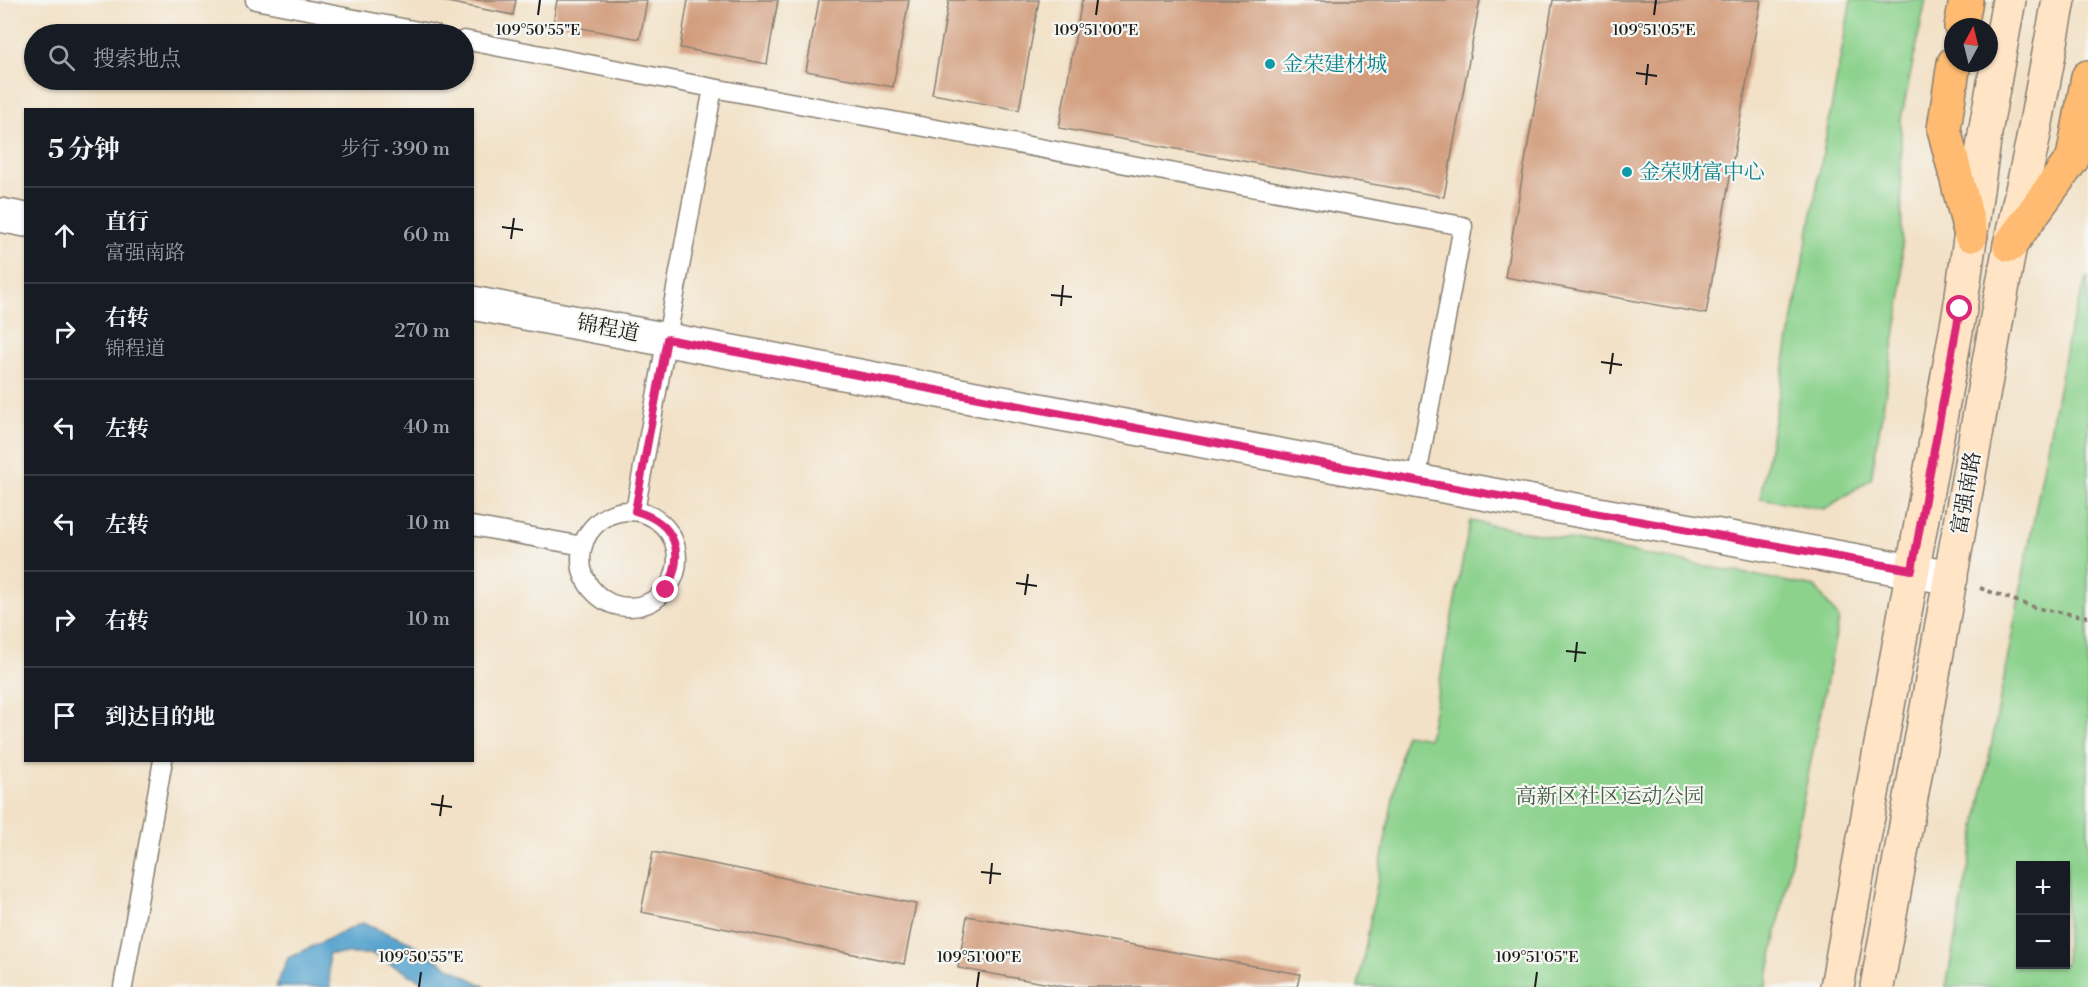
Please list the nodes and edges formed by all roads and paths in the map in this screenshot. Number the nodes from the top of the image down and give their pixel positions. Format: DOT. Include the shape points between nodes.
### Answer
graph roads {
  1 [pos="255,0"];
  2 [pos="1966,0"];
  3 [pos="2009,0"];
  4 [pos="2059,0"];
  5 [pos="1963,18"];
  6 [pos="381,24"];
  7 [pos="474,42"];
  8 [pos="1953,72"];
  9 [pos="2088,77"];
  10 [pos="713,88"];
  11 [pos="0,215"];
  12 [pos="24,219"];
  13 [pos="1971,235"];
  14 [pos="2010,245"];
  15 [pos="474,303"];
  16 [pos="667,339"];
  17 [pos="1416,481"];
  18 [pos="635,511"];
  19 [pos="474,526"];
  20 [pos="583,546"];
  21 [pos="1912,570"];
  22 [pos="1951,578"];
  23 [pos="2088,617"];
  24 [pos="163,762"];
  25 [pos="123,987"];
  26 [pos="1837,987"];
  27 [pos="1877,987"];
  1 -- 6 [label="lane"];
  2 -- 5 [label="main road"];
  3 -- 13 [label="main road, 富强南路"];
  4 -- 14 [label="main road, 富强南路"];
  7 -- 10 [label="lane"];
  8 -- 13 [label="main road" via="1944,129"];
  9 -- 14 [label="main road" via="2073,158"];
  10 -- 16 [label="lane"];
  10 -- 17 [label="lane" via="1463,226"];
  11 -- 12 [label="street"];
  13 -- 21 [label="main road, 富强南路"];
  14 -- 22 [label="main road, 富强南路"];
  15 -- 16 [label="street, 锦程道"];
  16 -- 17 [label="street, 锦程道"];
  16 -- 18 [label="lane"];
  17 -- 21 [label="street, 锦程道"];
  18 -- 20 [label="lane" via="603,519 588,533"];
  18 -- 20 [label="lane" via="660,522 675,544 678,560 674,576 666,590 653,600 638,606 622,606 594,591 581,561"];
  19 -- 20 [label="lane"];
  21 -- 22 [label="street, 锦程道"];
  21 -- 26 [label="main road, 富强南路"];
  22 -- 23 [label="path" via="2036,608"];
  22 -- 27 [label="main road, 富强南路"];
  24 -- 25 [label="lane"];
}
